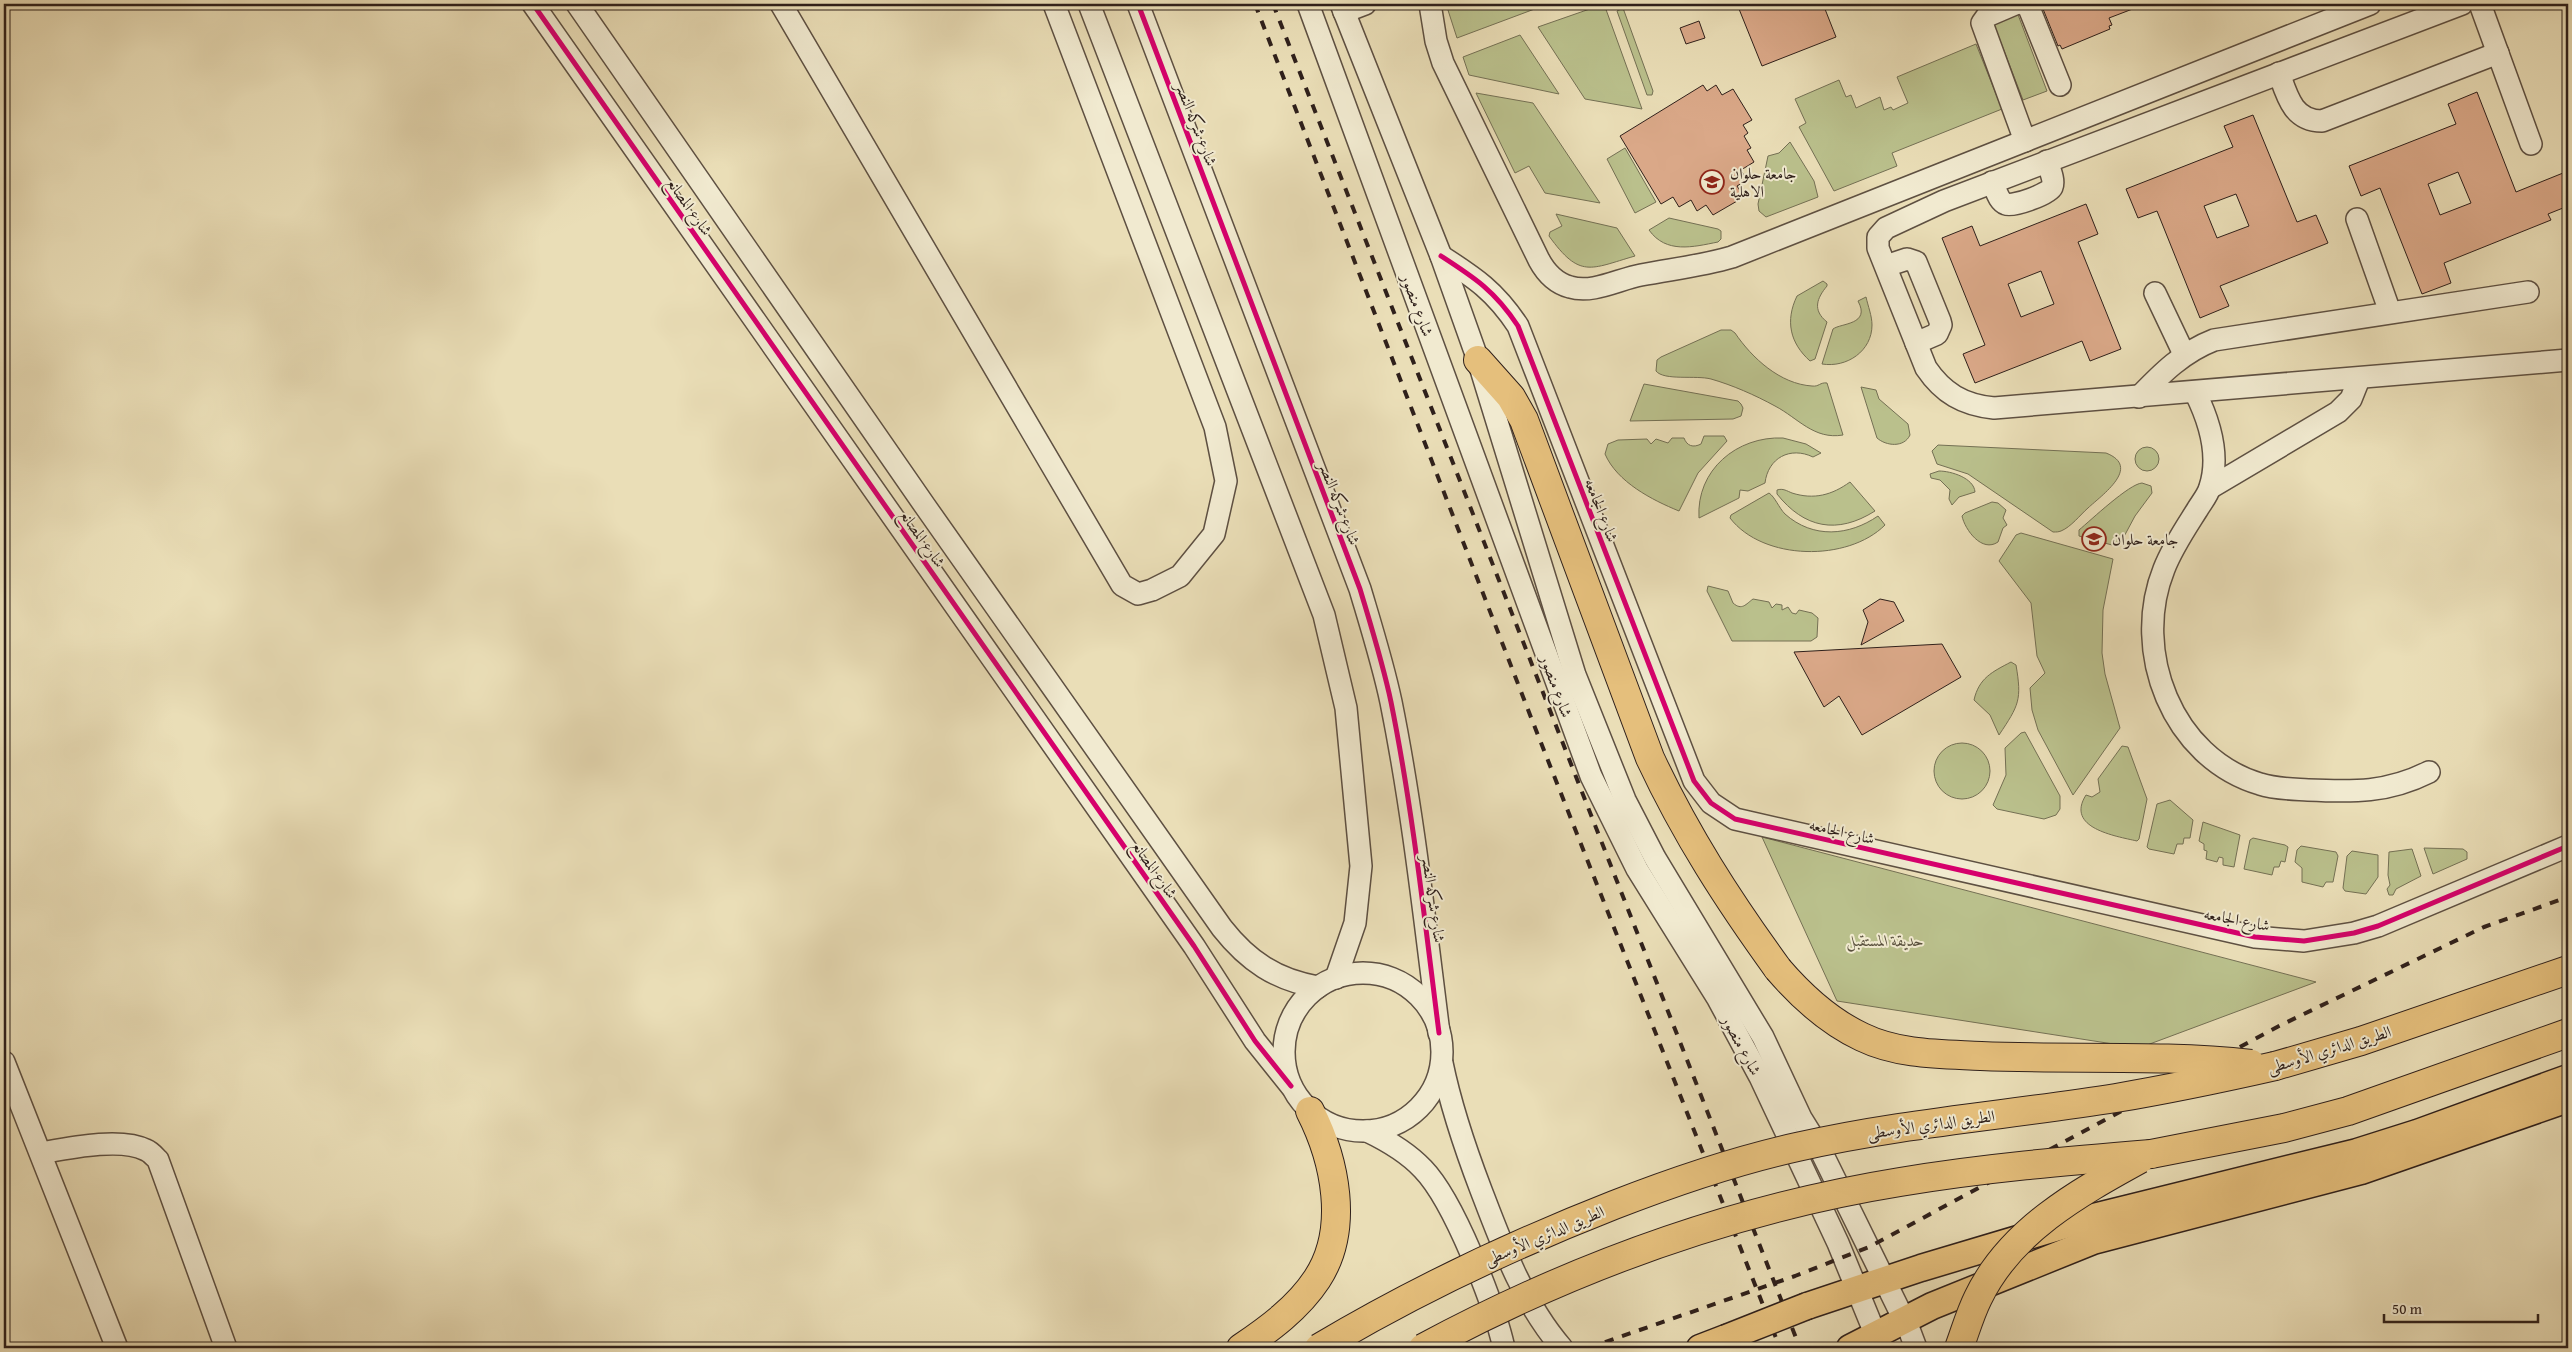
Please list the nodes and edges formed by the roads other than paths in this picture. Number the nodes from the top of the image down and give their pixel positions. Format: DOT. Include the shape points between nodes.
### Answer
graph roads {
  1 [pos="533,4"];
  2 [pos="577,4"];
  3 [pos="781,4"];
  4 [pos="1054,4"];
  5 [pos="1089,4"];
  6 [pos="1138,4"];
  7 [pos="1308,4"];
  8 [pos="1366,4"];
  9 [pos="1430,4"];
  10 [pos="2015,4"];
  11 [pos="2024,4"];
  12 [pos="2370,4"];
  13 [pos="2462,4"];
  14 [pos="2480,4"];
  15 [pos="1342,8"];
  16 [pos="2498,53"];
  17 [pos="2279,73"];
  18 [pos="2060,85"];
  19 [pos="2026,141"];
  20 [pos="2531,144"];
  21 [pos="2047,161"];
  22 [pos="1992,182"];
  23 [pos="2358,219"];
  24 [pos="1441,256"];
  25 [pos="1886,266"];
  26 [pos="2528,292"];
  27 [pos="2155,293"];
  28 [pos="2390,312"];
  29 [pos="1916,343"];
  30 [pos="2184,354"];
  31 [pos="1478,360"];
  32 [pos="2568,360"];
  33 [pos="2359,379"];
  34 [pos="2194,392"];
  35 [pos="2138,397"];
  36 [pos="2210,488"];
  37 [pos="925,506"];
  38 [pos="898,523"];
  39 [pos="2429,772"];
  40 [pos="2568,846"];
  41 [pos="2568,970"];
  42 [pos="1327,982"];
  43 [pos="1439,1033"];
  44 [pos="2568,1033"];
  45 [pos="4,1062"];
  46 [pos="1442,1063"];
  47 [pos="2275,1066"];
  48 [pos="2568,1078"];
  49 [pos="1292,1086"];
  50 [pos="2568,1099"];
  51 [pos="1310,1111"];
  52 [pos="1367,1131"];
  53 [pos="41,1153"];
  54 [pos="2150,1154"];
  55 [pos="1884,1282"];
  56 [pos="1856,1291"];
  57 [pos="1905,1320"];
  58 [pos="1879,1342"];
  59 [pos="118,1348"];
  60 [pos="226,1348"];
  61 [pos="1240,1348"];
  62 [pos="1319,1348"];
  63 [pos="1423,1348"];
  64 [pos="1504,1348"];
  65 [pos="1562,1348"];
  66 [pos="1700,1348"];
  67 [pos="1850,1348"];
  68 [pos="1916,1348"];
  69 [pos="1959,1348"];
  1 -- 38 [label="street, شارع المصانع"];
  2 -- 37 [label="street, شارع المصانع"];
  3 -- 4 [label="street" via="1122,585 1138,594 1180,576 1214,534 1226,481 1215,427"];
  5 -- 42 [label="street" via="1333,646 1346,708 1361,866 1355,924"];
  6 -- 43 [label="street, شارع شركه النصر" via="1360,589 1371,626 1391,702 1419,873"];
  7 -- 56 [label="street, شارع منصور" via="1591,776 1636,869 1740,1039 1838,1243"];
  8 -- 15 [label="street"];
  9 -- 19 [label="street" via="1443,63 1535,252 1552,278 1571,288 1591,288 1732,257"];
  10 -- 19 [label="street" via="1987,16 1982,23"];
  11 -- 18 [label="street" via="2029,8"];
  12 -- 19 [label="street"];
  13 -- 17 [label="street"];
  14 -- 16 [label="street"];
  15 -- 24 [label="street, شارع منصور"];
  16 -- 17 [label="street" via="2322,121 2308,119 2296,111"];
  16 -- 20 [label="street"];
  17 -- 21 [label="street"];
  21 -- 22 [label="street"];
  21 -- 22 [label="street" via="2053,186 2049,192 2007,205 2001,201"];
  22 -- 25 [label="street" via="1886,228 1877,242"];
  23 -- 28 [label="street"];
  24 -- 31 [label="street, شارع منصور"];
  24 -- 40 [label="street, شارع الجامعه" via="1485,285 1518,326 1688,768 1711,804 1735,819 2280,940 2330,938 2378,926"];
  25 -- 29 [label="street"];
  25 -- 29 [label="street" via="1907,258 1916,262 1940,321 1937,334"];
  26 -- 28 [label="street"];
  27 -- 30 [label="street"];
  28 -- 30 [label="street" via="2228,336"];
  29 -- 35 [label="street" via="1935,381 1947,393 1977,406 1994,408"];
  30 -- 35 [label="street"];
  31 -- 47 [label="highway, bridge" via="1512,397 1524,420 1650,758 1668,796 1709,870 1778,969 1802,997 1831,1020 1863,1038 1899,1049 1935,1054 2056,1059 2186,1058"];
  31 -- 55 [label="street, شارع منصور" via="1575,675 1626,800 1659,865 1763,1037 1801,1118 1862,1231"];
  32 -- 33 [label="street"];
  33 -- 34 [label="street"];
  33 -- 36 [label="street" via="2351,399 2338,412"];
  34 -- 35 [label="street"];
  34 -- 36 [label="street" via="2212,439"];
  36 -- 39 [label="street" via="2163,570 2153,609 2153,648 2161,684 2177,718 2196,746 2231,773 2256,783 2282,788 2382,789"];
  37 -- 38 [label="street"];
  37 -- 42 [label="street, شارع المصانع" via="1237,947 1275,975 1298,983"];
  38 -- 49 [label="street, شارع المصانع" via="1194,946 1255,1041"];
  41 -- 47 [label="highway, الطريق الدائري الأوسطى" via="2361,1041"];
  42 -- 43 [label="street" via="1364,974 1379,976 1406,987 1427,1007"];
  42 -- 49 [label="street" via="1298,1006 1286,1032 1284,1059"];
  43 -- 46 [label="street"];
  44 -- 54 [label="highway" via="2338,1113 2284,1128"];
  45 -- 53 [label="street"];
  46 -- 52 [label="street" via="1430,1092 1410,1115"];
  46 -- 65 [label="street" via="1463,1141 1502,1247 1529,1300"];
  47 -- 62 [label="highway, الطريق الدائري الأوسطى, bridge" via="2116,1098 1874,1131 1795,1147 1717,1168 1545,1232 1453,1274"];
  48 -- 55 [label="main road" via="2357,1152 2085,1218"];
  49 -- 51 [label="street"];
  50 -- 57 [label="main road" via="2361,1171 2093,1241"];
  51 -- 52 [label="street" via="1336,1126"];
  51 -- 61 [label="highway" via="1324,1138 1332,1166 1336,1222 1330,1251 1318,1278 1300,1301"];
  52 -- 64 [label="street" via="1407,1154 1438,1188 1478,1275"];
  53 -- 59 [label="street"];
  53 -- 60 [label="street" via="85,1145 135,1146 148,1150 158,1160"];
  54 -- 63 [label="highway, bridge" via="1982,1170 1898,1182 1733,1220 1652,1245 1563,1280"];
  54 -- 69 [label="highway, bridge" via="2086,1189 2043,1219 2005,1256 1978,1297"];
  55 -- 56 [label="main road"];
  55 -- 57 [label="street, شارع منصور"];
  56 -- 58 [label="street, شارع منصور"];
  56 -- 66 [label="main road, bridge" via="1807,1306"];
  57 -- 58 [label="main road"];
  57 -- 68 [label="street, شارع منصور"];
  58 -- 67 [label="main road"];
}
